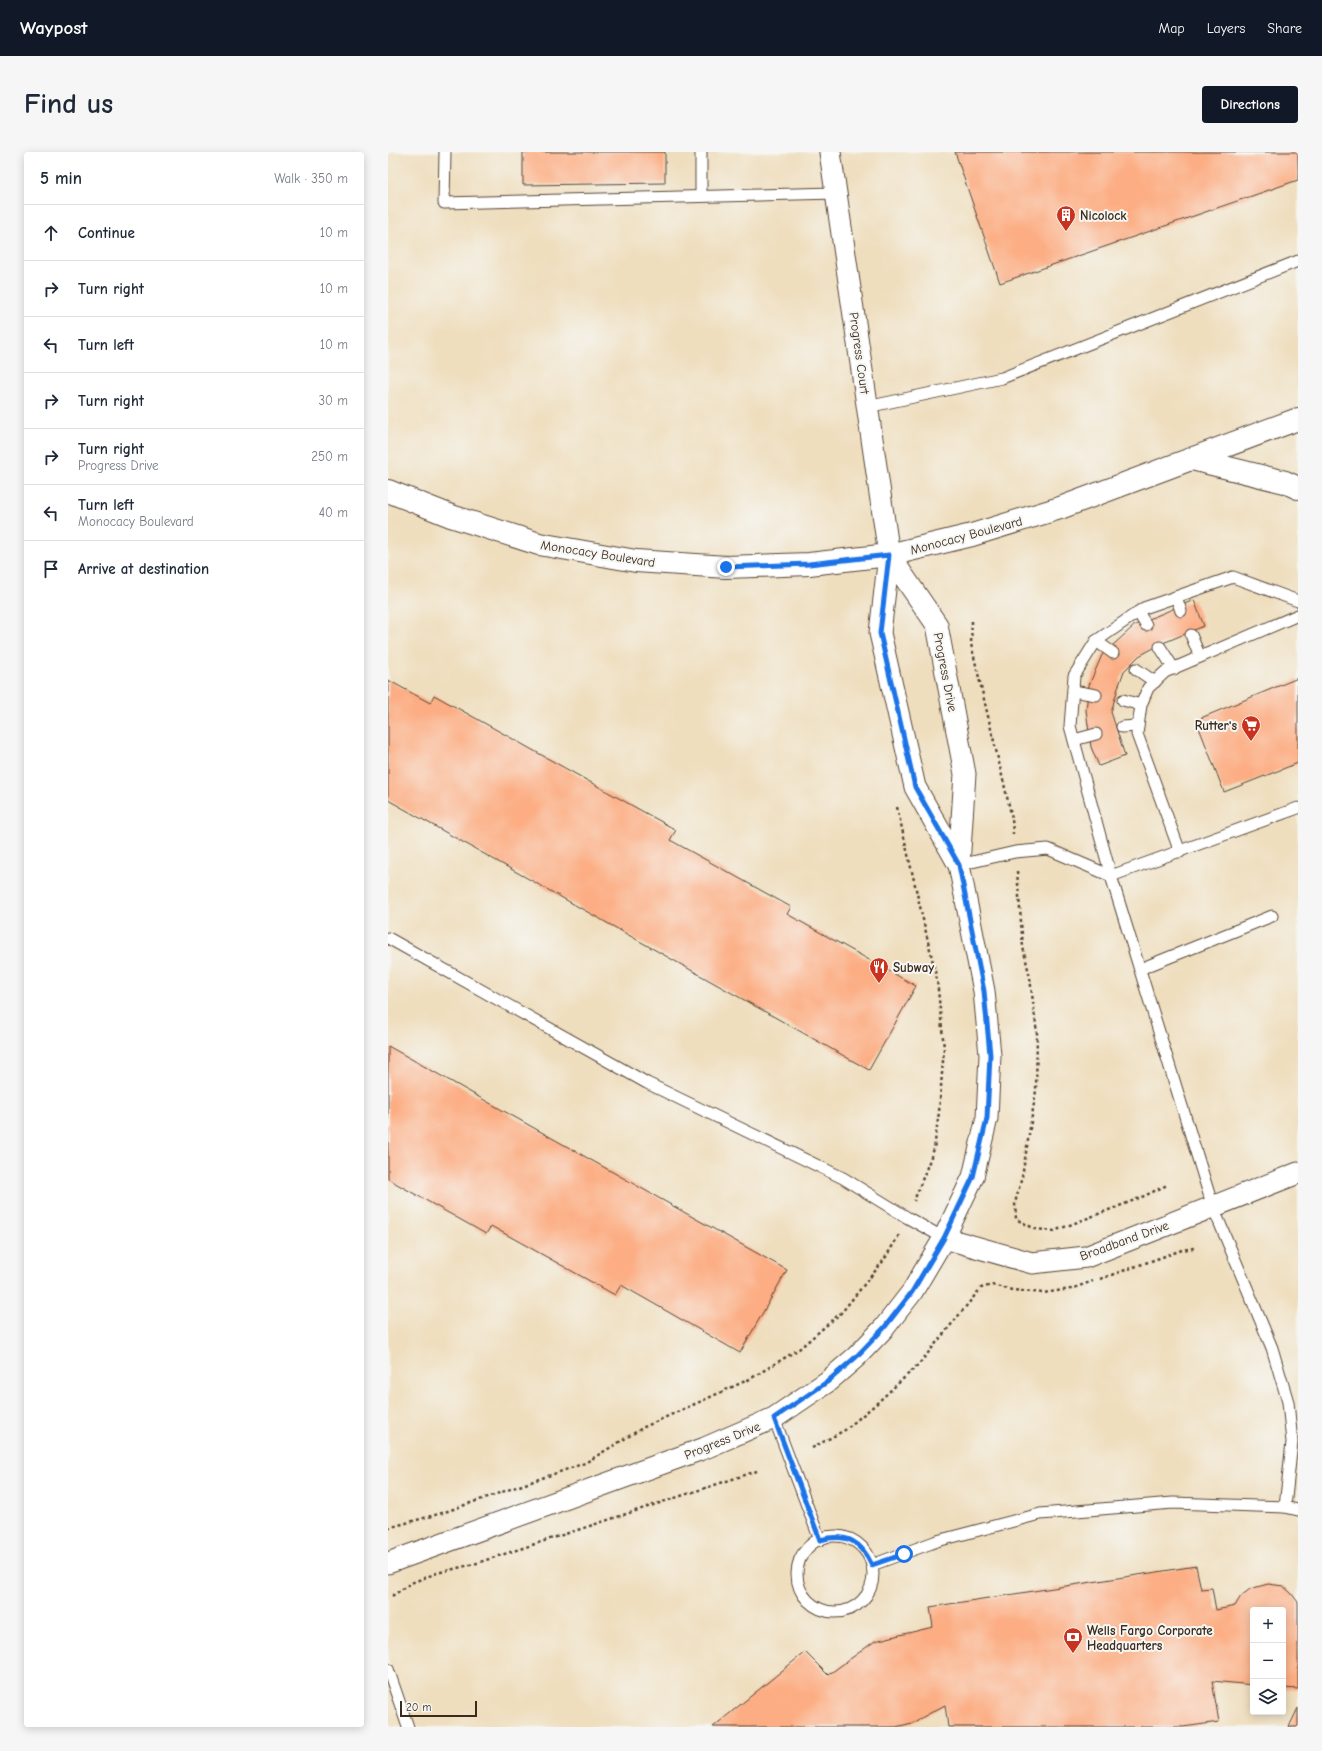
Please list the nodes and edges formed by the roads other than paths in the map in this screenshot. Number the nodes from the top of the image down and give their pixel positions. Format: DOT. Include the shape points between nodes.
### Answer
graph roads {
  1 [pos="445,152"];
  2 [pos="701,152"];
  3 [pos="830,152"];
  4 [pos="836,192"];
  5 [pos="701,196"];
  6 [pos="1298,261"];
  7 [pos="868,407"];
  8 [pos="1298,419"];
  9 [pos="1192,459"];
  10 [pos="1298,488"];
  11 [pos="388,491"];
  12 [pos="889,555"];
  13 [pos="1176,597"];
  14 [pos="1298,601"];
  15 [pos="1181,611"];
  16 [pos="1138,612"];
  17 [pos="1298,615"];
  18 [pos="1146,625"];
  19 [pos="1191,635"];
  20 [pos="1096,641"];
  21 [pos="1160,648"];
  22 [pos="1113,654"];
  23 [pos="1200,657"];
  24 [pos="1136,669"];
  25 [pos="1174,669"];
  26 [pos="1155,682"];
  27 [pos="1073,691"];
  28 [pos="1096,695"];
  29 [pos="1123,700"];
  30 [pos="1140,705"];
  31 [pos="1138,726"];
  32 [pos="1122,727"];
  33 [pos="1096,734"];
  34 [pos="1074,740"];
  35 [pos="1298,808"];
  36 [pos="1180,852"];
  37 [pos="959,865"];
  38 [pos="1111,876"];
  39 [pos="1272,916"];
  40 [pos="388,938"];
  41 [pos="1140,970"];
  42 [pos="1298,1173"];
  43 [pos="1213,1207"];
  44 [pos="944,1238"];
  45 [pos="774,1418"];
  46 [pos="1285,1507"];
  47 [pos="1298,1510"];
  48 [pos="820,1540"];
  49 [pos="388,1563"];
  50 [pos="872,1565"];
  51 [pos="388,1669"];
  52 [pos="408,1727"];
  1 -- 5 [label="lane" via="444,203"];
  2 -- 5 [label="lane"];
  3 -- 4 [label="street, Progress Court"];
  4 -- 5 [label="lane"];
  4 -- 7 [label="street, Progress Court"];
  6 -- 7 [label="lane" via="1002,378"];
  7 -- 12 [label="street, Progress Court"];
  8 -- 9 [label="main road, Monocacy Boulevard"];
  9 -- 10 [label="main road" via="1285,482"];
  9 -- 12 [label="main road, Monocacy Boulevard" via="995,529"];
  11 -- 12 [label="main road, Monocacy Boulevard" via="451,516 539,544 636,561 726,567 809,564"];
  12 -- 37 [label="street, Progress Drive" via="880,633 882,642 915,787"];
  12 -- 37 [label="street, Progress Drive" via="937,625 965,774"];
  13 -- 14 [label="lane" via="1233,577"];
  13 -- 15 [label="lane"];
  13 -- 16 [label="lane"];
  16 -- 18 [label="lane"];
  16 -- 20 [label="lane"];
  17 -- 23 [label="lane"];
  19 -- 23 [label="lane"];
  20 -- 22 [label="lane"];
  20 -- 27 [label="lane" via="1074,676"];
  21 -- 25 [label="lane"];
  23 -- 25 [label="lane"];
  24 -- 26 [label="lane"];
  25 -- 26 [label="lane" via="1165,672"];
  26 -- 30 [label="lane" via="1148,688"];
  27 -- 28 [label="lane"];
  27 -- 34 [label="lane" via="1070,726"];
  29 -- 30 [label="lane"];
  30 -- 31 [label="lane"];
  31 -- 32 [label="lane"];
  31 -- 36 [label="lane" via="1137,734"];
  33 -- 34 [label="lane"];
  34 -- 38 [label="lane"];
  35 -- 36 [label="lane"];
  36 -- 38 [label="lane"];
  37 -- 38 [label="lane" via="1015,852 1048,849"];
  37 -- 44 [label="street, Progress Drive" via="984,991 990,1055 987,1118 973,1177"];
  38 -- 41 [label="lane"];
  39 -- 41 [label="lane"];
  40 -- 44 [label="lane" via="647,1083 843,1178"];
  41 -- 43 [label="lane"];
  42 -- 43 [label="street, Broadband Drive"];
  43 -- 44 [label="street, Broadband Drive" via="1086,1257 1032,1263"];
  43 -- 46 [label="lane" via="1272,1348 1288,1402 1292,1442"];
  44 -- 45 [label="street, Progress Drive" via="912,1292 884,1328 827,1382"];
  45 -- 48 [label="lane"];
  45 -- 49 [label="street, Progress Drive" via="705,1448"];
  46 -- 47 [label="lane"];
  46 -- 50 [label="lane" via="1173,1503 1040,1514 938,1541"];
  48 -- 50 [label="lane" via="846,1538 858,1544 867,1553"];
  48 -- 50 [label="lane" via="809,1547 801,1558 798,1583 810,1603 821,1610 849,1610 860,1603 868,1593 872,1580"];
  51 -- 52 [label="lane"];
}
